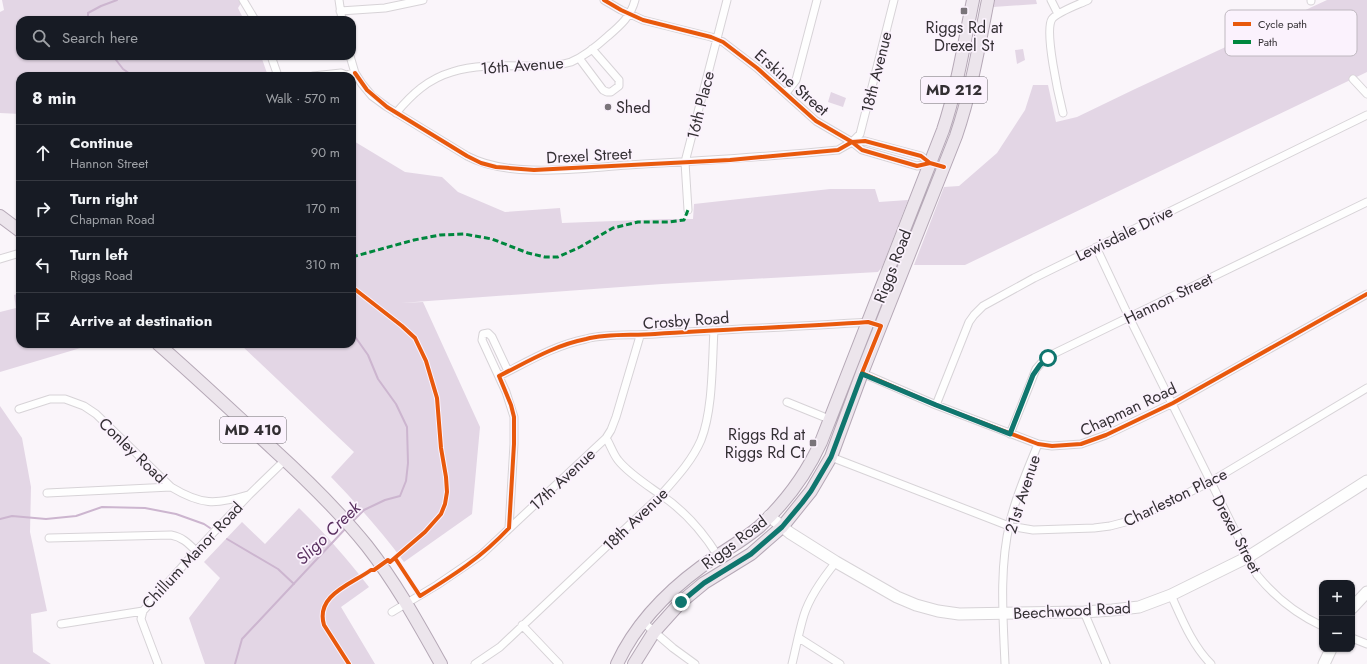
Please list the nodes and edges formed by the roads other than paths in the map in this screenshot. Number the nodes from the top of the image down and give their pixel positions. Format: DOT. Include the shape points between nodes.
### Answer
graph roads {
  1 [pos="243,0"];
  2 [pos="339,0"];
  3 [pos="423,0"];
  4 [pos="604,0"];
  5 [pos="635,0"];
  6 [pos="726,0"];
  7 [pos="817,0"];
  8 [pos="894,0"];
  9 [pos="973,0"];
  10 [pos="988,0"];
  11 [pos="1051,0"];
  12 [pos="1088,0"];
  13 [pos="340,11"];
  14 [pos="630,14"];
  15 [pos="1058,14"];
  16 [pos="253,16"];
  17 [pos="341,16"];
  18 [pos="716,39"];
  19 [pos="592,49"];
  20 [pos="579,58"];
  21 [pos="272,60"];
  22 [pos="351,60"];
  23 [pos="277,72"];
  24 [pos="355,72"];
  25 [pos="356,75"];
  26 [pos="1353,79"];
  27 [pos="786,93"];
  28 [pos="1367,94"];
  29 [pos="396,113"];
  30 [pos="1063,114"];
  31 [pos="1367,115"];
  32 [pos="852,142"];
  33 [pos="685,162"];
  34 [pos="930,163"];
  35 [pos="944,167"];
  36 [pos="1367,202"];
  37 [pos="688,210"];
  38 [pos="0,216"];
  39 [pos="16,229"];
  40 [pos="1096,247"];
  41 [pos="16,253"];
  42 [pos="0,258"];
  43 [pos="1367,294"];
  44 [pos="1129,317"];
  45 [pos="868,322"];
  46 [pos="881,326"];
  47 [pos="714,330"];
  48 [pos="640,336"];
  49 [pos="163,348"];
  50 [pos="508,371"];
  51 [pos="862,374"];
  52 [pos="499,376"];
  53 [pos="1367,388"];
  54 [pos="787,402"];
  55 [pos="1173,403"];
  56 [pos="936,405"];
  57 [pos="19,409"];
  58 [pos="830,419"];
  59 [pos="1010,434"];
  60 [pos="606,438"];
  61 [pos="1038,444"];
  62 [pos="831,457"];
  63 [pos="285,460"];
  64 [pos="1367,481"];
  65 [pos="1210,482"];
  66 [pos="171,487"];
  67 [pos="47,493"];
  68 [pos="249,495"];
  69 [pos="661,495"];
  70 [pos="769,516"];
  71 [pos="1009,526"];
  72 [pos="782,527"];
  73 [pos="509,528"];
  74 [pos="49,538"];
  75 [pos="196,551"];
  76 [pos="718,556"];
  77 [pos="1248,557"];
  78 [pos="836,562"];
  79 [pos="1367,592"];
  80 [pos="1171,595"];
  81 [pos="407,604"];
  82 [pos="1355,605"];
  83 [pos="143,610"];
  84 [pos="392,612"];
  85 [pos="1084,612"];
  86 [pos="1003,614"];
  87 [pos="643,622"];
  88 [pos="61,624"];
  89 [pos="1319,624"];
  90 [pos="522,625"];
  91 [pos="654,632"];
  92 [pos="798,638"];
  93 [pos="1355,639"];
  94 [pos="1367,644"];
  95 [pos="1329,652"];
  96 [pos="158,664"];
  97 [pos="441,664"];
  98 [pos="475,664"];
  99 [pos="559,664"];
  100 [pos="617,664"];
  101 [pos="634,664"];
  102 [pos="695,664"];
  103 [pos="792,664"];
  104 [pos="840,664"];
  105 [pos="1005,664"];
  106 [pos="1106,664"];
  107 [pos="1211,664"];
  108 [pos="1324,664"];
  1 -- 16 [label="street"];
  2 -- 13 [label="street"];
  3 -- 13 [label="street" via="385,8"];
  4 -- 14 [label="street, Erskine Street"];
  5 -- 14 [label="street, 16th Avenue"];
  6 -- 18 [label="street, 16th Place"];
  7 -- 27 [label="street" via="796,80"];
  8 -- 32 [label="street, 18th Avenue" via="860,134"];
  9 -- 34 [label="main road, Riggs Road / MD 212" via="949,113"];
  10 -- 35 [label="main road, Riggs Road / MD 212" via="966,103"];
  11 -- 15 [label="street"];
  12 -- 15 [label="street"];
  13 -- 17 [label="street"];
  14 -- 18 [label="street, Erskine Street"];
  14 -- 19 [label="street, 16th Avenue" via="625,22"];
  15 -- 30 [label="street" via="1052,18 1049,35"];
  18 -- 27 [label="street, Erskine Street" via="745,58"];
  18 -- 33 [label="street, 16th Place"];
  19 -- 20 [label="street, 16th Avenue"];
  19 -- 20 [label="street" via="618,80 619,86 616,89 607,92 603,90"];
  20 -- 29 [label="street, 16th Avenue" via="554,65 466,68 453,71 418,90"];
  21 -- 23 [label="street"];
  22 -- 24 [label="street, Drexel Street"];
  25 -- 29 [label="street, Drexel Street" via="372,96"];
  26 -- 28 [label="street"];
  27 -- 32 [label="street, Erskine Street" via="816,121"];
  29 -- 33 [label="street, Drexel Street" via="470,158 496,167 534,170"];
  31 -- 40 [label="street, Lewisdale Drive"];
  32 -- 33 [label="street, Drexel Street" via="838,150"];
  32 -- 34 [label="street, Drexel Street" via="865,141 921,156"];
  32 -- 34 [label="street" via="862,150 917,166"];
  33 -- 37 [label="street, 16th Place"];
  34 -- 35 [label="street"];
  34 -- 45 [label="main road, Riggs Road / MD 212"];
  35 -- 46 [label="main road, Riggs Road / MD 212"];
  36 -- 44 [label="street, Hannon Street"];
  38 -- 39 [label="main road"];
  40 -- 44 [label="street, Drexel Street"];
  40 -- 56 [label="street, Lewisdale Drive" via="991,300 978,310 969,322"];
  41 -- 42 [label="street"];
  43 -- 55 [label="street, Chapman Road"];
  44 -- 55 [label="street, Drexel Street"];
  44 -- 59 [label="street, Hannon Street" via="1053,354 1040,365 1033,375"];
  45 -- 46 [label="street, Crosby Road"];
  45 -- 47 [label="street, Crosby Road"];
  45 -- 58 [label="main road, Riggs Road / MD 212"];
  46 -- 51 [label="main road, Riggs Road / MD 212"];
  47 -- 48 [label="street, Crosby Road"];
  47 -- 69 [label="street, 18th Avenue" via="709,408 703,433 684,470"];
  48 -- 50 [label="street, Crosby Road" via="608,335 585,339 564,345"];
  48 -- 60 [label="street, 17th Avenue" via="616,417"];
  49 -- 63 [label="main road, MD 410"];
  50 -- 52 [label="street, Crosby Road"];
  50 -- 52 [label="street" via="492,337 488,333 483,334 482,340"];
  51 -- 56 [label="street, Chapman Road"];
  51 -- 62 [label="main road, Riggs Road / MD 212"];
  52 -- 73 [label="street" via="514,417"];
  53 -- 65 [label="street, Charleston Place"];
  54 -- 58 [label="street"];
  55 -- 61 [label="street, Chapman Road" via="1093,441 1068,446"];
  55 -- 65 [label="street, Drexel Street"];
  56 -- 59 [label="street, Chapman Road"];
  57 -- 66 [label="street, Conley Road" via="54,399 84,406 96,414"];
  58 -- 70 [label="main road, Riggs Road / MD 212" via="805,473 788,497"];
  59 -- 61 [label="street, Chapman Road"];
  60 -- 69 [label="street" via="617,459"];
  60 -- 73 [label="street, 17th Avenue"];
  61 -- 71 [label="street, 21st Avenue"];
  62 -- 71 [label="street, Charleston Place"];
  62 -- 72 [label="main road, Riggs Road / MD 212" via="811,491"];
  63 -- 68 [label="street, Chillum Manor Road"];
  63 -- 81 [label="main road, MD 410" via="344,519"];
  64 -- 77 [label="street, Beechwood Road"];
  65 -- 71 [label="street, Charleston Place" via="1145,515 1110,526 1033,530"];
  65 -- 77 [label="street, Drexel Street"];
  66 -- 67 [label="street"];
  66 -- 68 [label="street, Conley Road" via="190,497 208,502"];
  68 -- 75 [label="street, Chillum Manor Road"];
  69 -- 76 [label="street" via="695,524"];
  69 -- 90 [label="street, 18th Avenue"];
  70 -- 72 [label="street, Beechwood Road"];
  70 -- 76 [label="main road, Riggs Road / MD 212" via="746,537"];
  71 -- 86 [label="street, 21st Avenue" via="1003,567"];
  72 -- 78 [label="street, Beechwood Road"];
  72 -- 91 [label="main road, Riggs Road / MD 212" via="751,554 694,590"];
  73 -- 81 [label="street, 17th Avenue" via="471,563"];
  74 -- 75 [label="street" via="171,535 180,537"];
  75 -- 83 [label="street, Chillum Manor Road"];
  76 -- 87 [label="main road, Riggs Road / MD 212" via="680,583"];
  77 -- 80 [label="street, Beechwood Road"];
  77 -- 89 [label="street, Drexel Street" via="1257,575 1272,592 1299,614"];
  78 -- 86 [label="street, Beechwood Road" via="916,605 959,614"];
  78 -- 92 [label="street" via="807,607"];
  79 -- 82 [label="street"];
  80 -- 85 [label="street, Beechwood Road" via="1139,606"];
  80 -- 107 [label="street" via="1197,646"];
  81 -- 84 [label="street, 17th Avenue"];
  81 -- 97 [label="main road, MD 410"];
  83 -- 88 [label="street, Chillum Manor Road"];
  83 -- 96 [label="street" via="142,619"];
  85 -- 86 [label="street, Beechwood Road"];
  85 -- 106 [label="street"];
  86 -- 105 [label="street, 21st Avenue"];
  87 -- 91 [label="street"];
  87 -- 100 [label="main road, Riggs Road / MD 212"];
  90 -- 98 [label="street, 18th Avenue" via="500,647"];
  90 -- 99 [label="street"];
  91 -- 101 [label="main road, Riggs Road / MD 212"];
  91 -- 102 [label="street"];
  92 -- 103 [label="street"];
  92 -- 104 [label="street"];
  93 -- 94 [label="street"];
  95 -- 108 [label="street"];
}
